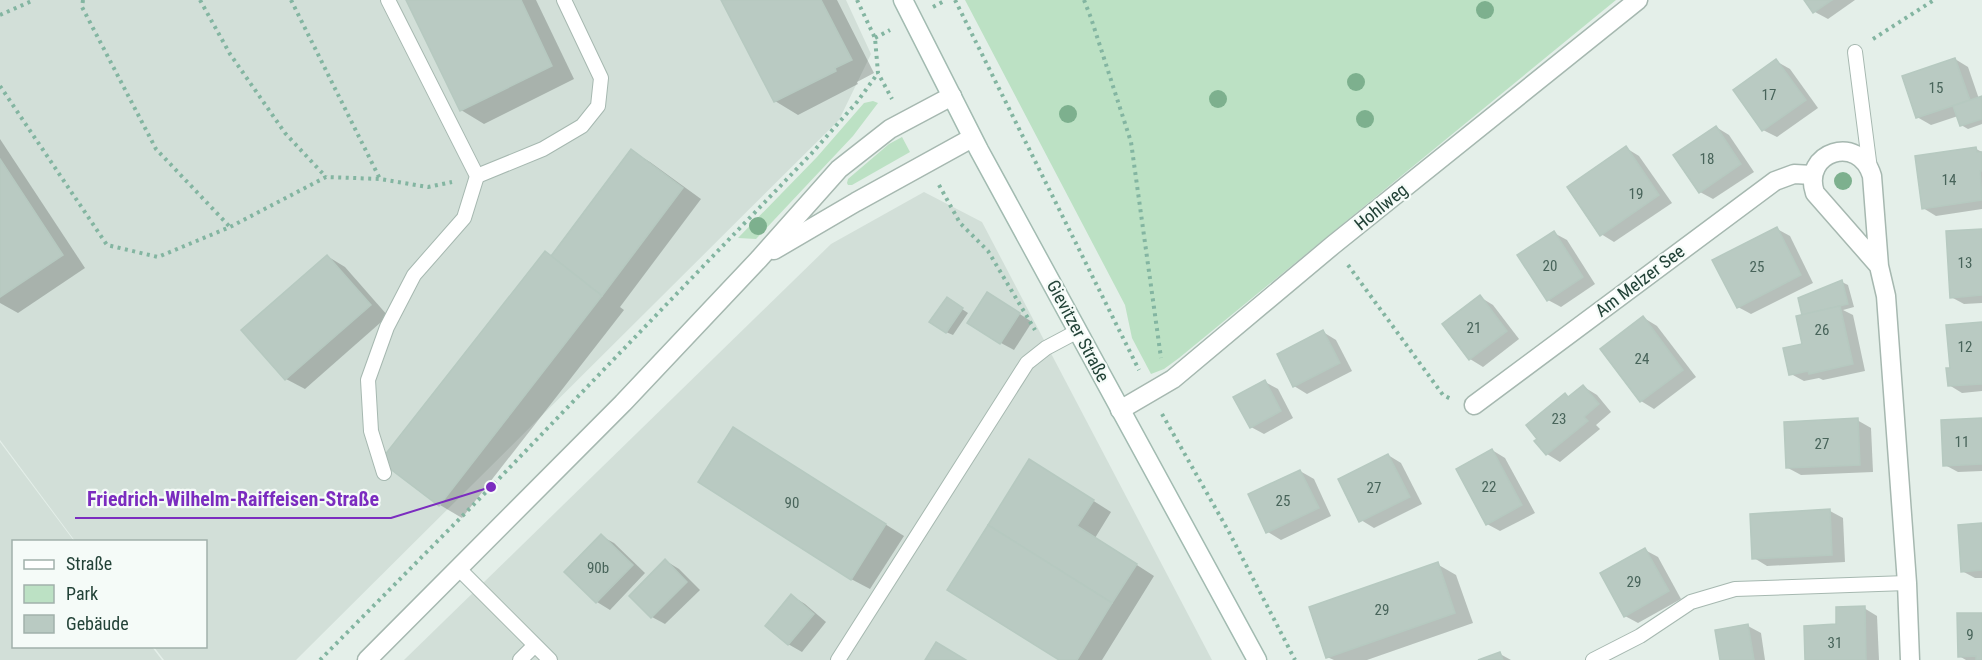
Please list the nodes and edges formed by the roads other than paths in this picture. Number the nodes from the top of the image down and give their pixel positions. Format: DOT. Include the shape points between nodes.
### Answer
graph roads {
  1 [pos="388,0"];
  2 [pos="564,0"];
  3 [pos="903,0"];
  4 [pos="1638,0"];
  5 [pos="1855,52"];
  6 [pos="951,96"];
  7 [pos="972,138"];
  8 [pos="1870,169"];
  9 [pos="1813,175"];
  10 [pos="477,176"];
  11 [pos="759,259"];
  12 [pos="1880,266"];
  13 [pos="1078,331"];
  14 [pos="1474,405"];
  15 [pos="1120,410"];
  16 [pos="384,473"];
  17 [pos="458,568"];
  18 [pos="1907,583"];
  19 [pos="534,646"];
  20 [pos="367,660"];
  21 [pos="520,660"];
  22 [pos="550,660"];
  23 [pos="838,660"];
  24 [pos="1257,660"];
  25 [pos="1593,660"];
  26 [pos="1910,660"];
  1 -- 10 [label="lane"];
  2 -- 10 [label="lane" via="601,78 598,106 582,126 543,149"];
  3 -- 6 [label="street, Gievitzer Straße"];
  4 -- 15 [label="street, Hohlweg" via="1173,379"];
  5 -- 8 [label="lane"];
  6 -- 7 [label="street, Gievitzer Straße"];
  6 -- 11 [label="street" via="890,129 839,169"];
  7 -- 11 [label="street"];
  7 -- 13 [label="street, Gievitzer Straße"];
  8 -- 9 [label="street" via="1853,153 1838,152 1823,159"];
  8 -- 12 [label="street"];
  9 -- 12 [label="street" via="1813,188 1819,200"];
  9 -- 14 [label="street, Am Melzer See" via="1794,174 1775,181"];
  10 -- 16 [label="lane" via="464,218 414,275 387,327 368,380 371,431"];
  11 -- 17 [label="street" via="624,403"];
  12 -- 18 [label="street" via="1886,296"];
  13 -- 15 [label="street, Gievitzer Straße"];
  13 -- 23 [label="lane" via="1027,363"];
  15 -- 24 [label="street, Gievitzer Straße"];
  17 -- 19 [label="lane"];
  17 -- 20 [label="street"];
  18 -- 25 [label="lane" via="1735,589 1691,602 1640,636"];
  18 -- 26 [label="street"];
  19 -- 21 [label="lane"];
  19 -- 22 [label="lane"];
}
